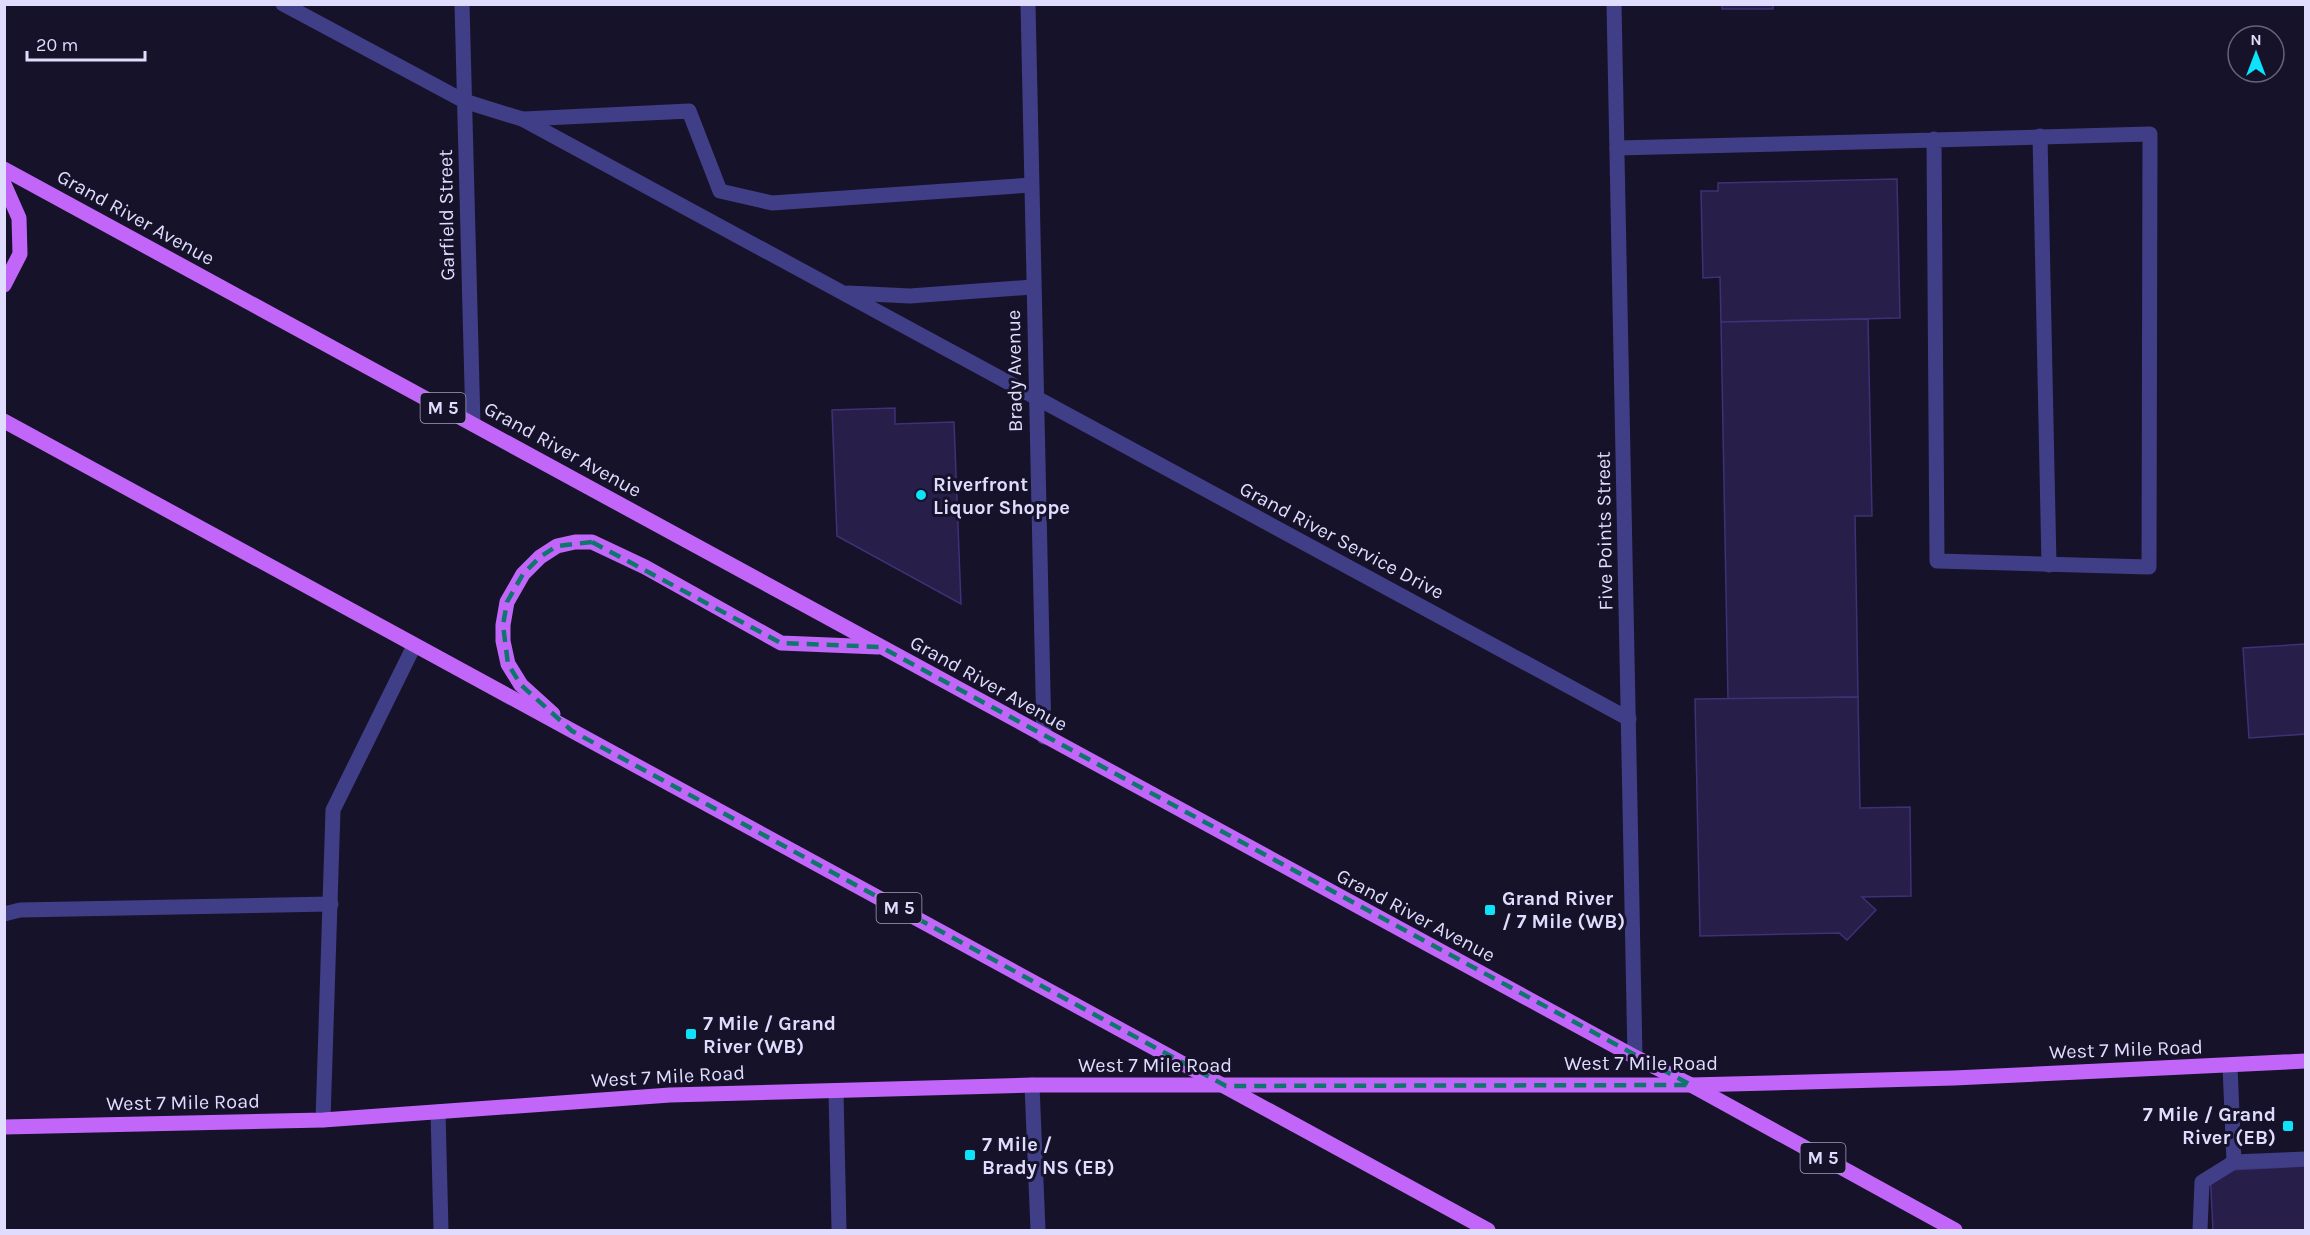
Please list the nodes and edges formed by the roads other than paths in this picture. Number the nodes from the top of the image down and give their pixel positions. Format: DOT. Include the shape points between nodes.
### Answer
graph roads {
  1 [pos="283,4"];
  2 [pos="462,4"];
  3 [pos="1028,4"];
  4 [pos="1614,4"];
  5 [pos="464,101"];
  6 [pos="522,119"];
  7 [pos="2040,136"];
  8 [pos="1934,139"];
  9 [pos="1617,148"];
  10 [pos="4,169"];
  11 [pos="4,184"];
  12 [pos="1031,185"];
  13 [pos="4,285"];
  14 [pos="1033,287"];
  15 [pos="842,293"];
  16 [pos="1036,398"];
  17 [pos="4,421"];
  18 [pos="473,424"];
  19 [pos="2049,565"];
  20 [pos="414,646"];
  21 [pos="881,647"];
  22 [pos="1629,719"];
  23 [pos="572,731"];
  24 [pos="1044,737"];
  25 [pos="331,904"];
  26 [pos="4,914"];
  27 [pos="1635,1057"];
  28 [pos="2306,1061"];
  29 [pos="2230,1066"];
  30 [pos="1691,1084"];
  31 [pos="1032,1085"];
  32 [pos="1226,1086"];
  33 [pos="836,1090"];
  34 [pos="438,1112"];
  35 [pos="323,1120"];
  36 [pos="4,1127"];
  37 [pos="2306,1159"];
  38 [pos="2234,1162"];
  39 [pos="441,1230"];
  40 [pos="839,1230"];
  41 [pos="1038,1230"];
  42 [pos="1488,1230"];
  43 [pos="1955,1230"];
  44 [pos="2200,1230"];
  1 -- 5 [label="street"];
  2 -- 5 [label="street, Garfield Street"];
  3 -- 12 [label="street, Brady Avenue"];
  4 -- 9 [label="street, Five Points Street"];
  5 -- 6 [label="street"];
  5 -- 18 [label="street, Garfield Street"];
  6 -- 12 [label="street" via="688,111 720,191 772,203"];
  6 -- 15 [label="street"];
  7 -- 8 [label="street"];
  7 -- 19 [label="street"];
  7 -- 19 [label="street" via="2150,134 2149,567"];
  8 -- 9 [label="street"];
  8 -- 19 [label="street" via="1937,561"];
  9 -- 22 [label="street, Five Points Street"];
  10 -- 18 [label="main road, Grand River Avenue / M 5"];
  11 -- 13 [label="main road" via="19,218 20,254"];
  12 -- 14 [label="street, Brady Avenue"];
  14 -- 15 [label="street" via="910,296"];
  14 -- 16 [label="street, Brady Avenue"];
  15 -- 16 [label="street"];
  16 -- 22 [label="street, Grand River Service Drive"];
  16 -- 24 [label="street, Brady Avenue"];
  17 -- 20 [label="main road, M 5"];
  18 -- 21 [label="main road, Grand River Avenue / M 5"];
  20 -- 23 [label="main road, M 5"];
  20 -- 25 [label="street" via="333,810"];
  21 -- 23 [label="main road" via="781,643 592,542 557,546 523,574 507,602 503,641 508,664 521,685"];
  21 -- 24 [label="main road, Grand River Avenue / M 5"];
  22 -- 27 [label="street, Five Points Street"];
  23 -- 32 [label="main road, M 5"];
  24 -- 27 [label="main road, Grand River Avenue / M 5"];
  25 -- 26 [label="street" via="20,910"];
  25 -- 35 [label="street"];
  27 -- 30 [label="main road, Grand River Avenue / M 5"];
  28 -- 29 [label="main road, West 7 Mile Road"];
  29 -- 30 [label="main road, West 7 Mile Road"];
  29 -- 38 [label="street"];
  30 -- 32 [label="main road, West 7 Mile Road"];
  30 -- 43 [label="main road, Grand River Avenue / M 5"];
  31 -- 32 [label="main road, West 7 Mile Road"];
  31 -- 33 [label="main road, West 7 Mile Road"];
  31 -- 41 [label="street"];
  32 -- 42 [label="main road, M 5"];
  33 -- 34 [label="main road, West 7 Mile Road" via="670,1095"];
  33 -- 40 [label="street"];
  34 -- 35 [label="main road, West 7 Mile Road"];
  34 -- 39 [label="street"];
  35 -- 36 [label="main road, West 7 Mile Road"];
  37 -- 38 [label="street"];
  38 -- 44 [label="street" via="2202,1182"];
}
